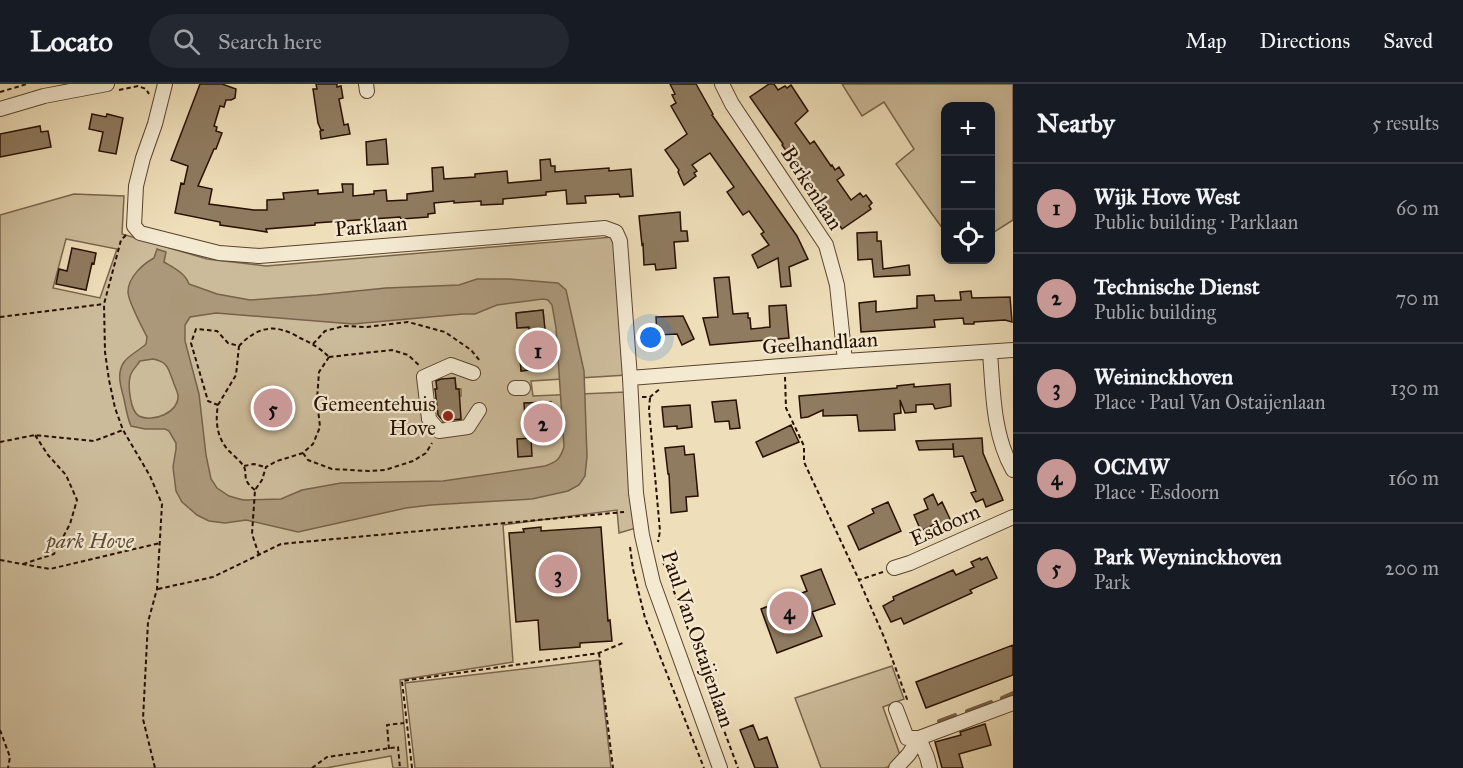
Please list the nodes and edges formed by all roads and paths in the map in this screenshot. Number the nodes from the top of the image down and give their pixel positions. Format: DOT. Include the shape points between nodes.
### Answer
graph roads {
  1 [pos="27,84"];
  2 [pos="165,84"];
  3 [pos="722,84"];
  4 [pos="112,87"];
  5 [pos="0,92"];
  6 [pos="150,96"];
  7 [pos="0,109"];
  8 [pos="129,231"];
  9 [pos="104,304"];
  10 [pos="0,317"];
  11 [pos="313,344"];
  12 [pos="239,346"];
  13 [pos="1013,350"];
  14 [pos="990,352"];
  15 [pos="329,357"];
  16 [pos="845,361"];
  17 [pos="784,367"];
  18 [pos="479,369"];
  19 [pos="424,377"];
  20 [pos="630,378"];
  21 [pos="650,397"];
  22 [pos="218,405"];
  23 [pos="479,410"];
  24 [pos="429,419"];
  25 [pos="123,430"];
  26 [pos="35,435"];
  27 [pos="0,442"];
  28 [pos="303,453"];
  29 [pos="244,466"];
  30 [pos="266,467"];
  31 [pos="1013,470"];
  32 [pos="255,490"];
  33 [pos="639,510"];
  34 [pos="1013,517"];
  35 [pos="160,543"];
  36 [pos="658,544"];
  37 [pos="259,555"];
  38 [pos="660,555"];
  39 [pos="0,560"];
  40 [pos="23,564"];
  41 [pos="894,568"];
  42 [pos="859,580"];
  43 [pos="157,589"];
  44 [pos="625,642"];
  45 [pos="598,653"];
  46 [pos="1013,703"];
  47 [pos="709,704"];
  48 [pos="896,709"];
  49 [pos="715,717"];
  50 [pos="406,722"];
  51 [pos="0,730"];
  52 [pos="919,738"];
  53 [pos="389,749"];
  54 [pos="8,768"];
  55 [pos="155,768"];
  56 [pos="312,768"];
  57 [pos="400,768"];
  58 [pos="412,768"];
  59 [pos="613,768"];
  60 [pos="720,768"];
  61 [pos="738,768"];
  62 [pos="896,768"];
  63 [pos="930,768"];
  1 -- 5 [label="path"];
  2 -- 20 [label="street, Parklaan" via="136,186 134,226 140,232 219,253 259,256 605,228 616,232 620,241"];
  3 -- 16 [label="street, Berkenlaan" via="826,245 837,285"];
  4 -- 6 [label="path" via="138,86"];
  4 -- 7 [label="street" via="44,96"];
  8 -- 9 [label="path" via="121,240"];
  9 -- 10 [label="path"];
  9 -- 25 [label="path" via="109,380"];
  11 -- 12 [label="path" via="281,329 272,329 249,336"];
  11 -- 15 [label="path"];
  11 -- 18 [label="path" via="325,331 344,326 408,322 445,332 471,350"];
  12 -- 22 [label="path" via="236,375"];
  12 -- 22 [label="path" via="228,343 217,332 195,328 191,343 199,373 208,401"];
  13 -- 14 [label="street, Geelhandlaan"];
  14 -- 16 [label="street, Geelhandlaan"];
  14 -- 31 [label="street" via="997,428"];
  15 -- 19 [label="path" via="392,350 408,355 420,366"];
  15 -- 28 [label="path" via="319,372 320,427 313,444"];
  16 -- 17 [label="street, Geelhandlaan"];
  17 -- 20 [label="street, Geelhandlaan"];
  17 -- 42 [label="path" via="786,408 804,446 804,462"];
  18 -- 19 [label="street" via="451,365"];
  19 -- 24 [label="street"];
  20 -- 33 [label="street, Paul Van Ostaijenlaan"];
  21 -- 36 [label="path"];
  22 -- 29 [label="path" via="216,423 222,444"];
  23 -- 24 [label="street" via="468,427 439,431"];
  24 -- 28 [label="path" via="435,438 426,453 392,468 332,469 308,460"];
  25 -- 26 [label="path" via="94,441"];
  25 -- 35 [label="path" via="162,504"];
  26 -- 27 [label="path"];
  26 -- 40 [label="path" via="66,475 77,500 54,555"];
  28 -- 30 [label="path"];
  29 -- 30 [label="path"];
  29 -- 32 [label="path" via="245,479"];
  30 -- 32 [label="path"];
  32 -- 37 [label="path" via="252,534"];
  33 -- 37 [label="path" via="281,544"];
  33 -- 60 [label="street, Paul Van Ostaijenlaan" via="653,583"];
  34 -- 41 [label="street, Esdoorn"];
  35 -- 40 [label="path" via="50,569"];
  35 -- 43 [label="path"];
  37 -- 43 [label="path" via="213,577"];
  38 -- 47 [label="path" via="711,691"];
  39 -- 40 [label="path"];
  41 -- 42 [label="path"];
  42 -- 48 [label="path" via="907,699"];
  43 -- 55 [label="path" via="148,622 143,719"];
  44 -- 45 [label="path"];
  45 -- 50 [label="path" via="402,681"];
  45 -- 59 [label="path"];
  46 -- 52 [label="street"];
  48 -- 52 [label="street" via="907,738"];
  49 -- 61 [label="path" via="722,725"];
  50 -- 53 [label="path" via="387,725"];
  50 -- 58 [label="path"];
  51 -- 54 [label="path" via="10,758"];
  52 -- 62 [label="street"];
  52 -- 63 [label="street"];
  53 -- 56 [label="path" via="327,757"];
  53 -- 57 [label="path" via="398,747"];
}
